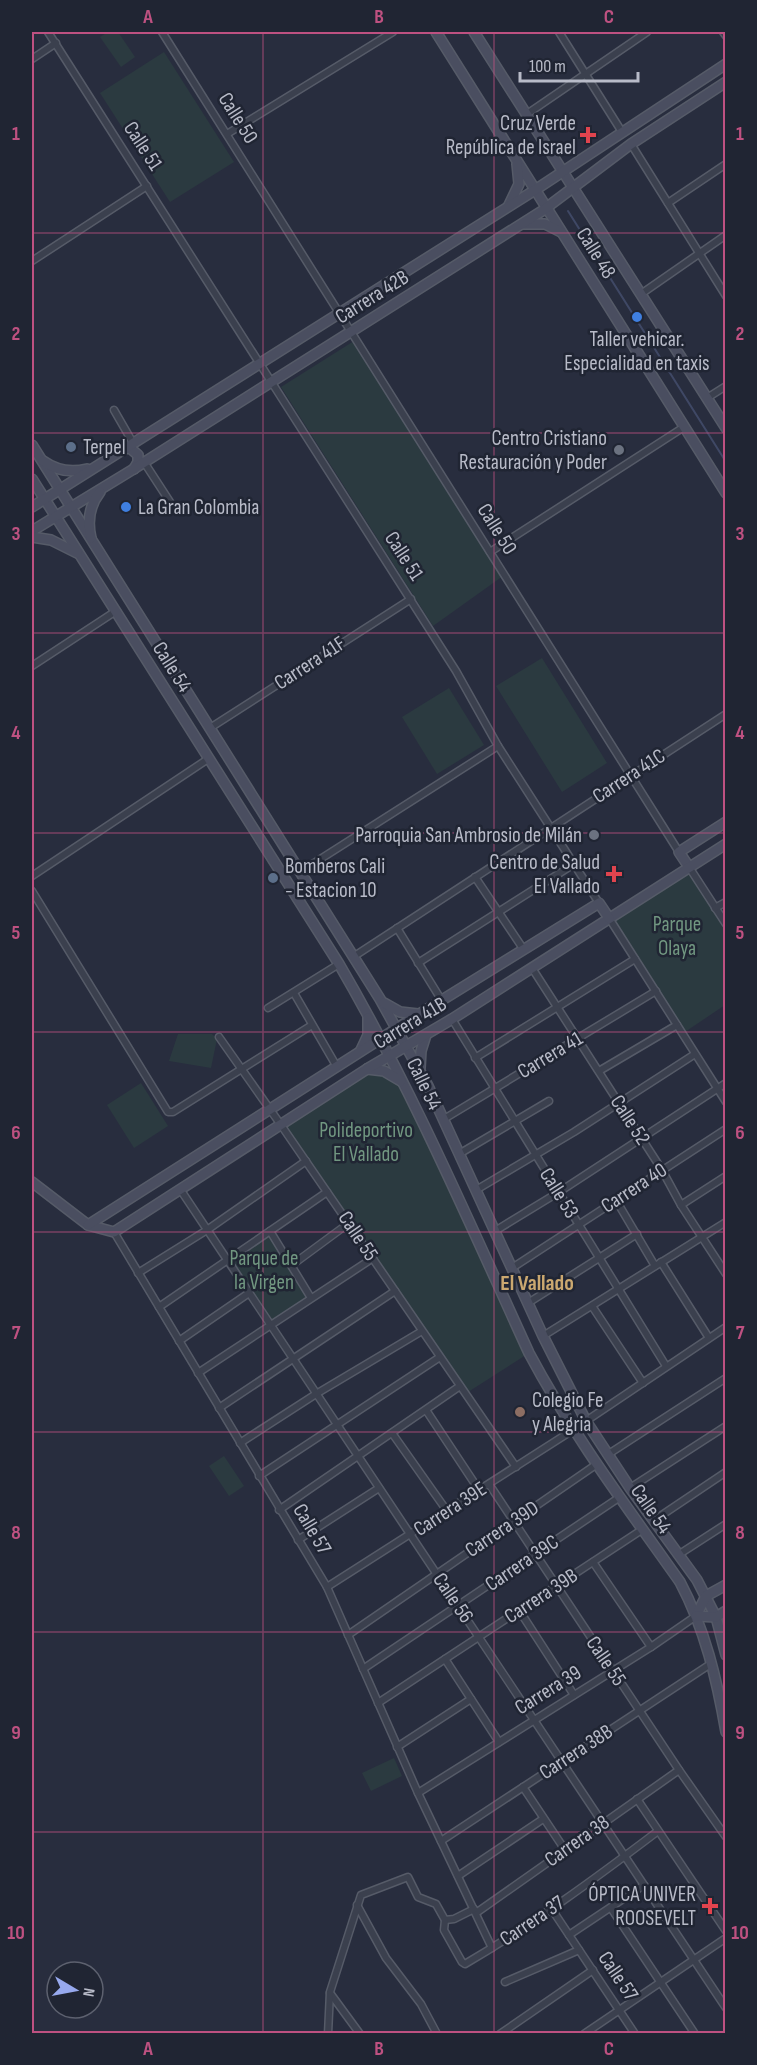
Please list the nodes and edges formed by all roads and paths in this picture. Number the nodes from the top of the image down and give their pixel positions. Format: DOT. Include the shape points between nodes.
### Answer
graph roads {
  1 [pos="48,32"];
  2 [pos="162,32"];
  3 [pos="393,32"];
  4 [pos="436,32"];
  5 [pos="474,32"];
  6 [pos="559,32"];
  7 [pos="647,32"];
  8 [pos="723,32"];
  9 [pos="726,36"];
  10 [pos="56,43"];
  11 [pos="32,58"];
  12 [pos="726,64"];
  13 [pos="586,74"];
  14 [pos="726,82"];
  15 [pos="527,114"];
  16 [pos="622,132"];
  17 [pos="227,134"];
  18 [pos="631,144"];
  19 [pos="516,159"];
  20 [pos="726,164"];
  21 [pos="563,171"];
  22 [pos="147,186"];
  23 [pos="572,187"];
  24 [pos="535,190"];
  25 [pos="668,203"];
  26 [pos="508,206"];
  27 [pos="547,207"];
  28 [pos="520,224"];
  29 [pos="726,235"];
  30 [pos="565,236"];
  31 [pos="699,253"];
  32 [pos="32,261"];
  33 [pos="641,294"];
  34 [pos="726,296"];
  35 [pos="339,312"];
  36 [pos="351,331"];
  37 [pos="260,364"];
  38 [pos="272,383"];
  39 [pos="726,386"];
  40 [pos="707,398"];
  41 [pos="114,410"];
  42 [pos="684,427"];
  43 [pos="726,428"];
  44 [pos="134,443"];
  45 [pos="32,445"];
  46 [pos="123,449"];
  47 [pos="37,454"];
  48 [pos="144,462"];
  49 [pos="95,466"];
  50 [pos="132,470"];
  51 [pos="32,478"];
  52 [pos="103,487"];
  53 [pos="59,489"];
  54 [pos="726,494"];
  55 [pos="44,499"];
  56 [pos="170,502"];
  57 [pos="32,507"];
  58 [pos="70,508"];
  59 [pos="56,517"];
  60 [pos="32,531"];
  61 [pos="32,537"];
  62 [pos="95,548"];
  63 [pos="490,552"];
  64 [pos="80,555"];
  65 [pos="411,599"];
  66 [pos="116,611"];
  67 [pos="32,666"];
  68 [pos="725,714"];
  69 [pos="210,728"];
  70 [pos="498,746"];
  71 [pos="208,759"];
  72 [pos="631,775"];
  73 [pos="726,822"];
  74 [pos="550,828"];
  75 [pos="726,844"];
  76 [pos="679,852"];
  77 [pos="574,864"];
  78 [pos="689,867"];
  79 [pos="300,872"];
  80 [pos="32,876"];
  81 [pos="476,877"];
  82 [pos="32,891"];
  83 [pos="726,902"];
  84 [pos="599,903"];
  85 [pos="715,908"];
  86 [pos="499,912"];
  87 [pos="609,918"];
  88 [pos="726,924"];
  89 [pos="397,928"];
  90 [pos="524,950"];
  91 [pos="353,957"];
  92 [pos="635,959"];
  93 [pos="418,963"];
  94 [pos="339,964"];
  95 [pos="532,968"];
  96 [pos="656,991"];
  97 [pos="294,993"];
  98 [pos="380,999"];
  99 [pos="442,1001"];
  100 [pos="557,1007"];
  101 [pos="268,1008"];
  102 [pos="366,1010"];
  103 [pos="421,1013"];
  104 [pos="452,1019"];
  105 [pos="312,1025"];
  106 [pos="677,1025"];
  107 [pos="396,1029"];
  108 [pos="427,1035"];
  109 [pos="219,1037"];
  110 [pos="577,1038"];
  111 [pos="381,1039"];
  112 [pos="406,1046"];
  113 [pos="357,1054"];
  114 [pos="695,1054"];
  115 [pos="390,1056"];
  116 [pos="475,1058"];
  117 [pos="337,1067"];
  118 [pos="367,1070"];
  119 [pos="242,1071"];
  120 [pos="420,1071"];
  121 [pos="599,1071"];
  122 [pos="726,1083"];
  123 [pos="405,1084"];
  124 [pos="428,1086"];
  125 [pos="494,1088"];
  126 [pos="717,1089"];
  127 [pos="410,1094"];
  128 [pos="549,1101"];
  129 [pos="726,1102"];
  130 [pos="619,1103"];
  131 [pos="269,1110"];
  132 [pos="444,1119"];
  133 [pos="515,1122"];
  134 [pos="281,1125"];
  135 [pos="726,1128"];
  136 [pos="641,1137"];
  137 [pos="459,1154"];
  138 [pos="536,1155"];
  139 [pos="306,1161"];
  140 [pos="662,1170"];
  141 [pos="726,1176"];
  142 [pos="32,1182"];
  143 [pos="180,1189"];
  144 [pos="476,1190"];
  145 [pos="327,1192"];
  146 [pos="559,1192"];
  147 [pos="616,1200"];
  148 [pos="681,1205"];
  149 [pos="726,1222"];
  150 [pos="349,1223"];
  151 [pos="578,1224"];
  152 [pos="88,1225"];
  153 [pos="207,1230"];
  154 [pos="270,1231"];
  155 [pos="114,1232"];
  156 [pos="495,1232"];
  157 [pos="637,1234"];
  158 [pos="702,1237"];
  159 [pos="373,1258"];
  160 [pos="599,1258"];
  161 [pos="228,1261"];
  162 [pos="658,1264"];
  163 [pos="292,1265"];
  164 [pos="512,1268"];
  165 [pos="138,1273"];
  166 [pos="726,1274"];
  167 [pos="618,1288"];
  168 [pos="395,1291"];
  169 [pos="249,1293"];
  170 [pos="311,1298"];
  171 [pos="528,1303"];
  172 [pos="592,1306"];
  173 [pos="159,1307"];
  174 [pos="270,1324"];
  175 [pos="726,1327"];
  176 [pos="422,1331"];
  177 [pos="543,1336"];
  178 [pos="709,1338"];
  179 [pos="179,1341"];
  180 [pos="440,1357"];
  181 [pos="293,1359"];
  182 [pos="666,1366"];
  183 [pos="198,1373"];
  184 [pos="726,1378"];
  185 [pos="643,1383"];
  186 [pos="460,1386"];
  187 [pos="316,1394"];
  188 [pos="219,1408"];
  189 [pos="426,1410"];
  190 [pos="586,1421"];
  191 [pos="337,1424"];
  192 [pos="726,1426"];
  193 [pos="573,1430"];
  194 [pos="392,1433"];
  195 [pos="240,1443"];
  196 [pos="607,1455"];
  197 [pos="359,1457"];
  198 [pos="597,1464"];
  199 [pos="516,1467"];
  200 [pos="726,1472"];
  201 [pos="259,1476"];
  202 [pos="489,1484"];
  203 [pos="380,1488"];
  204 [pos="630,1488"];
  205 [pos="479,1490"];
  206 [pos="620,1497"];
  207 [pos="279,1510"];
  208 [pos="447,1511"];
  209 [pos="514,1521"];
  210 [pos="653,1521"];
  211 [pos="726,1524"];
  212 [pos="643,1529"];
  213 [pos="410,1534"];
  214 [pos="298,1540"];
  215 [pos="536,1554"];
  216 [pos="678,1555"];
  217 [pos="593,1562"];
  218 [pos="436,1574"];
  219 [pos="697,1580"];
  220 [pos="725,1585"];
  221 [pos="556,1586"];
  222 [pos="327,1587"];
  223 [pos="706,1596"];
  224 [pos="458,1606"];
  225 [pos="519,1610"];
  226 [pos="722,1614"];
  227 [pos="696,1616"];
  228 [pos="348,1635"];
  229 [pos="479,1637"];
  230 [pos="651,1647"];
  231 [pos="726,1655"];
  232 [pos="445,1659"];
  233 [pos="712,1663"];
  234 [pos="363,1669"];
  235 [pos="613,1671"];
  236 [pos="574,1695"];
  237 [pos="471,1699"];
  238 [pos="378,1703"];
  239 [pos="639,1710"];
  240 [pos="534,1720"];
  241 [pos="726,1732"];
  242 [pos="499,1742"];
  243 [pos="397,1747"];
  244 [pos="562,1762"];
  245 [pos="679,1770"];
  246 [pos="523,1787"];
  247 [pos="418,1793"];
  248 [pos="637,1799"];
  249 [pos="543,1819"];
  250 [pos="603,1823"];
  251 [pos="658,1831"];
  252 [pos="726,1837"];
  253 [pos="441,1841"];
  254 [pos="565,1850"];
  255 [pos="625,1856"];
  256 [pos="458,1876"];
  257 [pos="644,1885"];
  258 [pos="357,1905"];
  259 [pos="551,1908"];
  260 [pos="611,1908"];
  261 [pos="475,1911"];
  262 [pos="445,1920"];
  263 [pos="726,1931"];
  264 [pos="569,1935"];
  265 [pos="726,1938"];
  266 [pos="492,1948"];
  267 [pos="579,1950"];
  268 [pos="694,1960"];
  269 [pos="593,1970"];
  270 [pos="505,1982"];
  271 [pos="661,1982"];
  272 [pos="330,1992"];
  273 [pos="726,2008"];
  274 [pos="619,2010"];
  275 [pos="328,2034"];
  276 [pos="360,2034"];
  277 [pos="437,2034"];
  278 [pos="500,2034"];
  279 [pos="584,2034"];
  280 [pos="635,2034"];
  281 [pos="695,2034"];
  1 -- 10 [label="street, Calle 51"];
  2 -- 17 [label="street, Calle 50"];
  3 -- 17 [label="street"];
  4 -- 19 [label="street, Calle 48"];
  5 -- 15 [label="street, Calle 48"];
  6 -- 13 [label="street"];
  7 -- 13 [label="street"];
  8 -- 9 [label="street"];
  10 -- 11 [label="street"];
  10 -- 22 [label="street, Calle 51"];
  12 -- 16 [label="street, Carrera 42B"];
  13 -- 15 [label="street"];
  13 -- 16 [label="street"];
  14 -- 18 [label="street, Carrera 42B"];
  15 -- 21 [label="street, Calle 48"];
  16 -- 21 [label="street, Carrera 42B"];
  17 -- 35 [label="street, Calle 50"];
  18 -- 23 [label="street, Carrera 42B"];
  18 -- 25 [label="street"];
  19 -- 24 [label="street, Calle 48"];
  19 -- 26 [label="street" via="519,184"];
  20 -- 25 [label="street"];
  21 -- 23 [label="street, Calle 48"];
  21 -- 24 [label="street, Carrera 42B"];
  22 -- 32 [label="street"];
  22 -- 37 [label="street, Calle 51"];
  23 -- 27 [label="street, Carrera 42B"];
  23 -- 33 [label="street, Calle 48"];
  24 -- 26 [label="street, Carrera 42B"];
  24 -- 27 [label="street, Calle 48"];
  25 -- 31 [label="street"];
  26 -- 35 [label="street, Carrera 42B"];
  27 -- 28 [label="street, Carrera 42B"];
  27 -- 30 [label="street, Calle 48"];
  28 -- 30 [label="street" via="545,224"];
  28 -- 36 [label="street, Carrera 42B"];
  29 -- 31 [label="street"];
  30 -- 42 [label="street, Calle 48"];
  31 -- 33 [label="street"];
  31 -- 34 [label="street"];
  33 -- 40 [label="street, Calle 48"];
  35 -- 36 [label="street, Calle 50"];
  35 -- 37 [label="street, Carrera 42B"];
  36 -- 38 [label="street, Carrera 42B"];
  36 -- 63 [label="street, Calle 50"];
  37 -- 38 [label="street, Calle 51"];
  37 -- 44 [label="street, Carrera 42B"];
  38 -- 48 [label="street, Carrera 42B"];
  38 -- 65 [label="street, Calle 51"];
  39 -- 40 [label="street"];
  40 -- 43 [label="street, Calle 48"];
  41 -- 44 [label="street"];
  42 -- 54 [label="street, Calle 48"];
  42 -- 63 [label="street"];
  44 -- 46 [label="street, Carrera 42B"];
  45 -- 47 [label="street, Calle 54"];
  46 -- 49 [label="street, Carrera 42B"];
  46 -- 50 [label="street" via="130,448 138,455"];
  47 -- 49 [label="street" via="49,465 66,471"];
  47 -- 53 [label="street, Calle 54"];
  48 -- 50 [label="street, Carrera 42B"];
  48 -- 56 [label="street"];
  49 -- 53 [label="street, Carrera 42B"];
  50 -- 52 [label="street, Carrera 42B"];
  51 -- 55 [label="street, Calle 54"];
  52 -- 58 [label="street, Carrera 42B"];
  52 -- 62 [label="street" via="88,521"];
  53 -- 55 [label="street, Carrera 42B"];
  53 -- 58 [label="street, Calle 54"];
  55 -- 57 [label="street, Carrera 42B"];
  55 -- 59 [label="street, Calle 54"];
  58 -- 59 [label="street, Carrera 42B"];
  58 -- 62 [label="street, Calle 54"];
  59 -- 60 [label="street, Carrera 42B"];
  59 -- 64 [label="street, Calle 54"];
  61 -- 64 [label="street" via="62,544"];
  62 -- 69 [label="street, Calle 54"];
  63 -- 72 [label="street, Calle 50"];
  64 -- 66 [label="street, Calle 54"];
  65 -- 69 [label="street, Carrera 41F"];
  65 -- 70 [label="street, Calle 51"];
  66 -- 67 [label="street"];
  66 -- 71 [label="street, Calle 54"];
  68 -- 72 [label="street, Carrera 41C"];
  69 -- 79 [label="street, Calle 54"];
  70 -- 74 [label="street, Calle 51"];
  70 -- 79 [label="street"];
  71 -- 80 [label="street"];
  71 -- 94 [label="street, Calle 54"];
  72 -- 74 [label="street, Carrera 41C"];
  72 -- 76 [label="street, Calle 50"];
  73 -- 76 [label="street"];
  74 -- 77 [label="street, Calle 51"];
  74 -- 81 [label="street, Carrera 41C"];
  75 -- 78 [label="street, Carrera 41B"];
  76 -- 78 [label="street, Calle 50"];
  77 -- 84 [label="street, Calle 51"];
  77 -- 86 [label="street"];
  78 -- 85 [label="street, Calle 50"];
  78 -- 87 [label="street, Carrera 41B"];
  79 -- 91 [label="street, Calle 54"];
  81 -- 86 [label="street"];
  81 -- 89 [label="street, Carrera 41C"];
  82 -- 119 [label="street" via="168,1112"];
  83 -- 85 [label="street"];
  84 -- 87 [label="street, Calle 51"];
  84 -- 90 [label="street, Carrera 41B"];
  85 -- 88 [label="street, Calle 50"];
  86 -- 90 [label="street"];
  86 -- 93 [label="street"];
  87 -- 92 [label="street, Calle 51"];
  87 -- 95 [label="street, Carrera 41B"];
  89 -- 91 [label="street, Carrera 41C"];
  89 -- 93 [label="street"];
  90 -- 99 [label="street, Carrera 41B"];
  91 -- 98 [label="street, Calle 54"];
  92 -- 96 [label="street, Calle 51"];
  92 -- 100 [label="street"];
  93 -- 99 [label="street"];
  94 -- 97 [label="street"];
  94 -- 102 [label="street, Calle 54"];
  95 -- 100 [label="street, Calle 52"];
  95 -- 104 [label="street, Carrera 41B"];
  96 -- 106 [label="street, Calle 51"];
  96 -- 110 [label="street, Carrera 41"];
  97 -- 101 [label="street"];
  97 -- 105 [label="street"];
  98 -- 103 [label="street" via="400,1012"];
  98 -- 107 [label="street, Calle 54"];
  99 -- 103 [label="street, Carrera 41B"];
  100 -- 110 [label="street, Calle 52"];
  100 -- 116 [label="street"];
  102 -- 111 [label="street, Calle 54"];
  102 -- 113 [label="street" via="368,1035"];
  103 -- 107 [label="street, Carrera 41B"];
  104 -- 108 [label="street, Carrera 41B"];
  104 -- 116 [label="street, Calle 53"];
  105 -- 117 [label="street"];
  105 -- 119 [label="street"];
  106 -- 114 [label="street, Calle 51"];
  106 -- 121 [label="street"];
  107 -- 111 [label="street, Carrera 41B"];
  107 -- 112 [label="street, Calle 54"];
  108 -- 112 [label="street, Carrera 41B"];
  108 -- 120 [label="street"];
  109 -- 119 [label="street, Calle 55"];
  110 -- 121 [label="street, Calle 52"];
  110 -- 125 [label="street, Carrera 41"];
  111 -- 113 [label="street, Carrera 41B"];
  111 -- 115 [label="street, Calle 54"];
  112 -- 115 [label="street, Carrera 41B"];
  112 -- 120 [label="street, Calle 54"];
  113 -- 117 [label="street, Carrera 41B"];
  114 -- 126 [label="street, Calle 51"];
  114 -- 130 [label="street"];
  115 -- 118 [label="street, Carrera 41B"];
  115 -- 123 [label="street, Calle 54"];
  116 -- 125 [label="street, Calle 53"];
  117 -- 131 [label="street, Carrera 41B"];
  118 -- 123 [label="street" via="384,1071"];
  118 -- 134 [label="street, Carrera 41B"];
  119 -- 131 [label="street, Calle 55"];
  120 -- 124 [label="street, Calle 54"];
  121 -- 130 [label="street, Calle 52"];
  122 -- 126 [label="street"];
  123 -- 127 [label="street, Calle 54"];
  124 -- 127 [label="street" via="417,1084"];
  124 -- 132 [label="street, Calle 54"];
  125 -- 132 [label="street, Carrera 41"];
  125 -- 133 [label="street, Calle 53"];
  126 -- 129 [label="street, Calle 51"];
  126 -- 136 [label="street"];
  127 -- 193 [label="street, Calle 54" via="529,1353"];
  128 -- 133 [label="street"];
  130 -- 136 [label="street, Calle 52"];
  130 -- 138 [label="street"];
  131 -- 134 [label="street, Calle 55"];
  131 -- 152 [label="street, Carrera 41B"];
  132 -- 137 [label="street, Calle 54"];
  133 -- 137 [label="street"];
  133 -- 138 [label="street, Calle 53"];
  134 -- 139 [label="street, Calle 55"];
  134 -- 143 [label="street, Carrera 41B"];
  135 -- 140 [label="street, Carrera 40"];
  136 -- 140 [label="street, Calle 52"];
  136 -- 146 [label="street"];
  137 -- 144 [label="street, Calle 54"];
  138 -- 144 [label="street"];
  138 -- 146 [label="street, Calle 53"];
  139 -- 145 [label="street, Calle 55"];
  139 -- 153 [label="street"];
  140 -- 147 [label="street, Carrera 40"];
  140 -- 148 [label="street, Calle 52"];
  141 -- 148 [label="street"];
  142 -- 152 [label="street"];
  143 -- 153 [label="street, Calle 56"];
  143 -- 155 [label="street, Carrera 41B"];
  144 -- 156 [label="street, Calle 54"];
  145 -- 150 [label="street, Calle 55"];
  145 -- 154 [label="street"];
  146 -- 151 [label="street, Calle 53"];
  146 -- 156 [label="street"];
  147 -- 151 [label="street, Carrera 40"];
  147 -- 157 [label="street"];
  148 -- 158 [label="street, Calle 52"];
  149 -- 158 [label="street"];
  150 -- 159 [label="street, Calle 55"];
  150 -- 163 [label="street"];
  151 -- 160 [label="street, Calle 53"];
  151 -- 164 [label="street, Carrera 40"];
  152 -- 155 [label="street"];
  153 -- 161 [label="street, Calle 56"];
  153 -- 165 [label="street"];
  154 -- 161 [label="street"];
  154 -- 163 [label="street"];
  155 -- 165 [label="street, Calle 57"];
  156 -- 164 [label="street, Calle 54"];
  157 -- 160 [label="street"];
  157 -- 162 [label="street"];
  158 -- 162 [label="street"];
  158 -- 166 [label="street, Calle 52"];
  159 -- 168 [label="street, Calle 55"];
  159 -- 170 [label="street"];
  160 -- 167 [label="street, Calle 53"];
  160 -- 171 [label="street"];
  161 -- 169 [label="street, Calle 56"];
  161 -- 173 [label="street"];
  162 -- 167 [label="street"];
  162 -- 178 [label="street"];
  163 -- 170 [label="street"];
  164 -- 171 [label="street, Calle 54"];
  165 -- 173 [label="street, Calle 57"];
  167 -- 172 [label="street"];
  167 -- 182 [label="street, Calle 53"];
  168 -- 176 [label="street, Calle 55"];
  168 -- 181 [label="street"];
  169 -- 174 [label="street, Calle 56"];
  169 -- 179 [label="street"];
  170 -- 174 [label="street"];
  171 -- 177 [label="street, Calle 54"];
  172 -- 177 [label="street"];
  172 -- 185 [label="street"];
  173 -- 179 [label="street, Calle 57"];
  174 -- 181 [label="street, Calle 56"];
  174 -- 183 [label="street"];
  175 -- 178 [label="street"];
  176 -- 180 [label="street, Calle 55"];
  176 -- 187 [label="street"];
  177 -- 190 [label="street, Calle 54"];
  178 -- 182 [label="street"];
  179 -- 183 [label="street, Calle 57"];
  180 -- 186 [label="street, Calle 55"];
  180 -- 191 [label="street"];
  181 -- 187 [label="street, Calle 56"];
  181 -- 188 [label="street"];
  182 -- 185 [label="street"];
  183 -- 188 [label="street, Calle 57"];
  184 -- 196 [label="street"];
  185 -- 190 [label="street"];
  186 -- 189 [label="street"];
  186 -- 199 [label="street, Calle 55"];
  187 -- 191 [label="street, Calle 56"];
  187 -- 195 [label="street"];
  188 -- 195 [label="street, Calle 57"];
  189 -- 194 [label="street"];
  189 -- 205 [label="street"];
  190 -- 196 [label="street, Calle 54"];
  191 -- 197 [label="street, Calle 56"];
  191 -- 201 [label="street"];
  192 -- 204 [label="street"];
  193 -- 198 [label="street, Calle 54"];
  193 -- 199 [label="street, Carrera 39E"];
  194 -- 197 [label="street"];
  194 -- 208 [label="street"];
  195 -- 201 [label="street, Calle 57"];
  196 -- 204 [label="street, Calle 54"];
  197 -- 203 [label="street, Calle 56"];
  197 -- 207 [label="street"];
  198 -- 206 [label="street, Calle 54"];
  198 -- 209 [label="street, Carrera 39D"];
  199 -- 202 [label="street, Carrera 39E"];
  200 -- 210 [label="street"];
  201 -- 207 [label="street, Calle 57"];
  202 -- 205 [label="street, Carrera 39E"];
  202 -- 209 [label="street, Calle 55"];
  203 -- 213 [label="street, Calle 56"];
  203 -- 214 [label="street"];
  204 -- 210 [label="street, Calle 54"];
  205 -- 208 [label="street, Carrera 39E"];
  206 -- 212 [label="street, Calle 54"];
  206 -- 215 [label="street, Carrera 39C"];
  207 -- 214 [label="street, Calle 57"];
  208 -- 213 [label="street, Carrera 39E"];
  209 -- 215 [label="street, Calle 55"];
  209 -- 218 [label="street, Carrera 39D"];
  210 -- 216 [label="street, Calle 54"];
  211 -- 216 [label="street"];
  212 -- 217 [label="street, Carrera 39B"];
  212 -- 227 [label="street, Calle 54" via="681,1582"];
  213 -- 218 [label="street, Calle 56"];
  213 -- 222 [label="street, Carrera 39E"];
  214 -- 222 [label="street, Calle 57"];
  215 -- 221 [label="street, Calle 55"];
  215 -- 224 [label="street, Carrera 39C"];
  216 -- 219 [label="street, Calle 54"];
  217 -- 221 [label="street, Carrera 39B"];
  217 -- 230 [label="street"];
  218 -- 224 [label="street, Calle 56"];
  218 -- 228 [label="street, Carrera 39D"];
  219 -- 220 [label="street" via="710,1587"];
  219 -- 223 [label="street, Calle 54"];
  220 -- 223 [label="street"];
  221 -- 225 [label="street, Carrera 39B"];
  221 -- 235 [label="street, Calle 55"];
  222 -- 228 [label="street, Calle 57"];
  223 -- 226 [label="street, Calle 54"];
  223 -- 227 [label="street, Carrera 39"];
  224 -- 229 [label="street, Calle 56"];
  224 -- 234 [label="street, Carrera 39C"];
  225 -- 229 [label="street, Carrera 39B"];
  225 -- 236 [label="street"];
  226 -- 227 [label="street"];
  226 -- 231 [label="street"];
  227 -- 230 [label="street, Carrera 39"];
  227 -- 233 [label="street, Calle 54"];
  228 -- 234 [label="street, Calle 57"];
  229 -- 232 [label="street, Carrera 39B"];
  229 -- 240 [label="street, Calle 56"];
  230 -- 235 [label="street, Carrera 39"];
  232 -- 237 [label="street"];
  232 -- 238 [label="street, Carrera 39B"];
  233 -- 239 [label="street, Carrera 38B"];
  233 -- 241 [label="street, Calle 54"];
  234 -- 238 [label="street, Calle 57"];
  235 -- 236 [label="street, Carrera 39"];
  235 -- 239 [label="street, Calle 55"];
  236 -- 240 [label="street, Carrera 39"];
  237 -- 242 [label="street"];
  237 -- 243 [label="street"];
  238 -- 243 [label="street, Calle 57"];
  239 -- 244 [label="street, Carrera 38B"];
  239 -- 245 [label="street, Calle 55"];
  240 -- 242 [label="street, Carrera 39"];
  240 -- 244 [label="street, Calle 56"];
  242 -- 247 [label="street, Carrera 39"];
  243 -- 247 [label="street, Calle 57"];
  244 -- 246 [label="street, Carrera 38B"];
  244 -- 250 [label="street, Calle 56"];
  245 -- 248 [label="street, Carrera 38"];
  245 -- 252 [label="street, Calle 55"];
  246 -- 249 [label="street"];
  246 -- 253 [label="street, Carrera 38B"];
  247 -- 253 [label="street, Calle 57"];
  248 -- 250 [label="street, Carrera 38"];
  248 -- 251 [label="street"];
  249 -- 254 [label="street"];
  249 -- 256 [label="street"];
  250 -- 254 [label="street, Carrera 38"];
  250 -- 255 [label="street, Calle 56"];
  251 -- 255 [label="street, Carrera 37"];
  251 -- 263 [label="street"];
  253 -- 256 [label="street, Calle 57"];
  254 -- 261 [label="street, Carrera 38"];
  255 -- 257 [label="street, Calle 56"];
  255 -- 259 [label="street, Carrera 37"];
  256 -- 261 [label="street, Calle 57"];
  257 -- 260 [label="street"];
  257 -- 268 [label="street, Calle 56"];
  258 -- 262 [label="street" via="362,1895 408,1877 416,1896 436,1904"];
  258 -- 272 [label="street"];
  258 -- 277 [label="street" via="386,1958 421,2004"];
  259 -- 264 [label="street, Calle 57"];
  259 -- 266 [label="street, Carrera 37"];
  260 -- 264 [label="street"];
  260 -- 271 [label="street"];
  261 -- 262 [label="street, Carrera 38"];
  261 -- 266 [label="street, Calle 57"];
  262 -- 266 [label="street, Carrera 37" via="444,1930 465,1964"];
  264 -- 267 [label="street, Calle 57"];
  265 -- 268 [label="street"];
  267 -- 269 [label="street, Calle 57"];
  267 -- 270 [label="street"];
  268 -- 271 [label="street"];
  268 -- 273 [label="street, Calle 56"];
  269 -- 274 [label="street, Calle 57"];
  269 -- 278 [label="street"];
  271 -- 274 [label="street"];
  271 -- 281 [label="street"];
  272 -- 275 [label="street"];
  272 -- 276 [label="street"];
  274 -- 279 [label="street"];
  274 -- 280 [label="street, Calle 57"];
}
